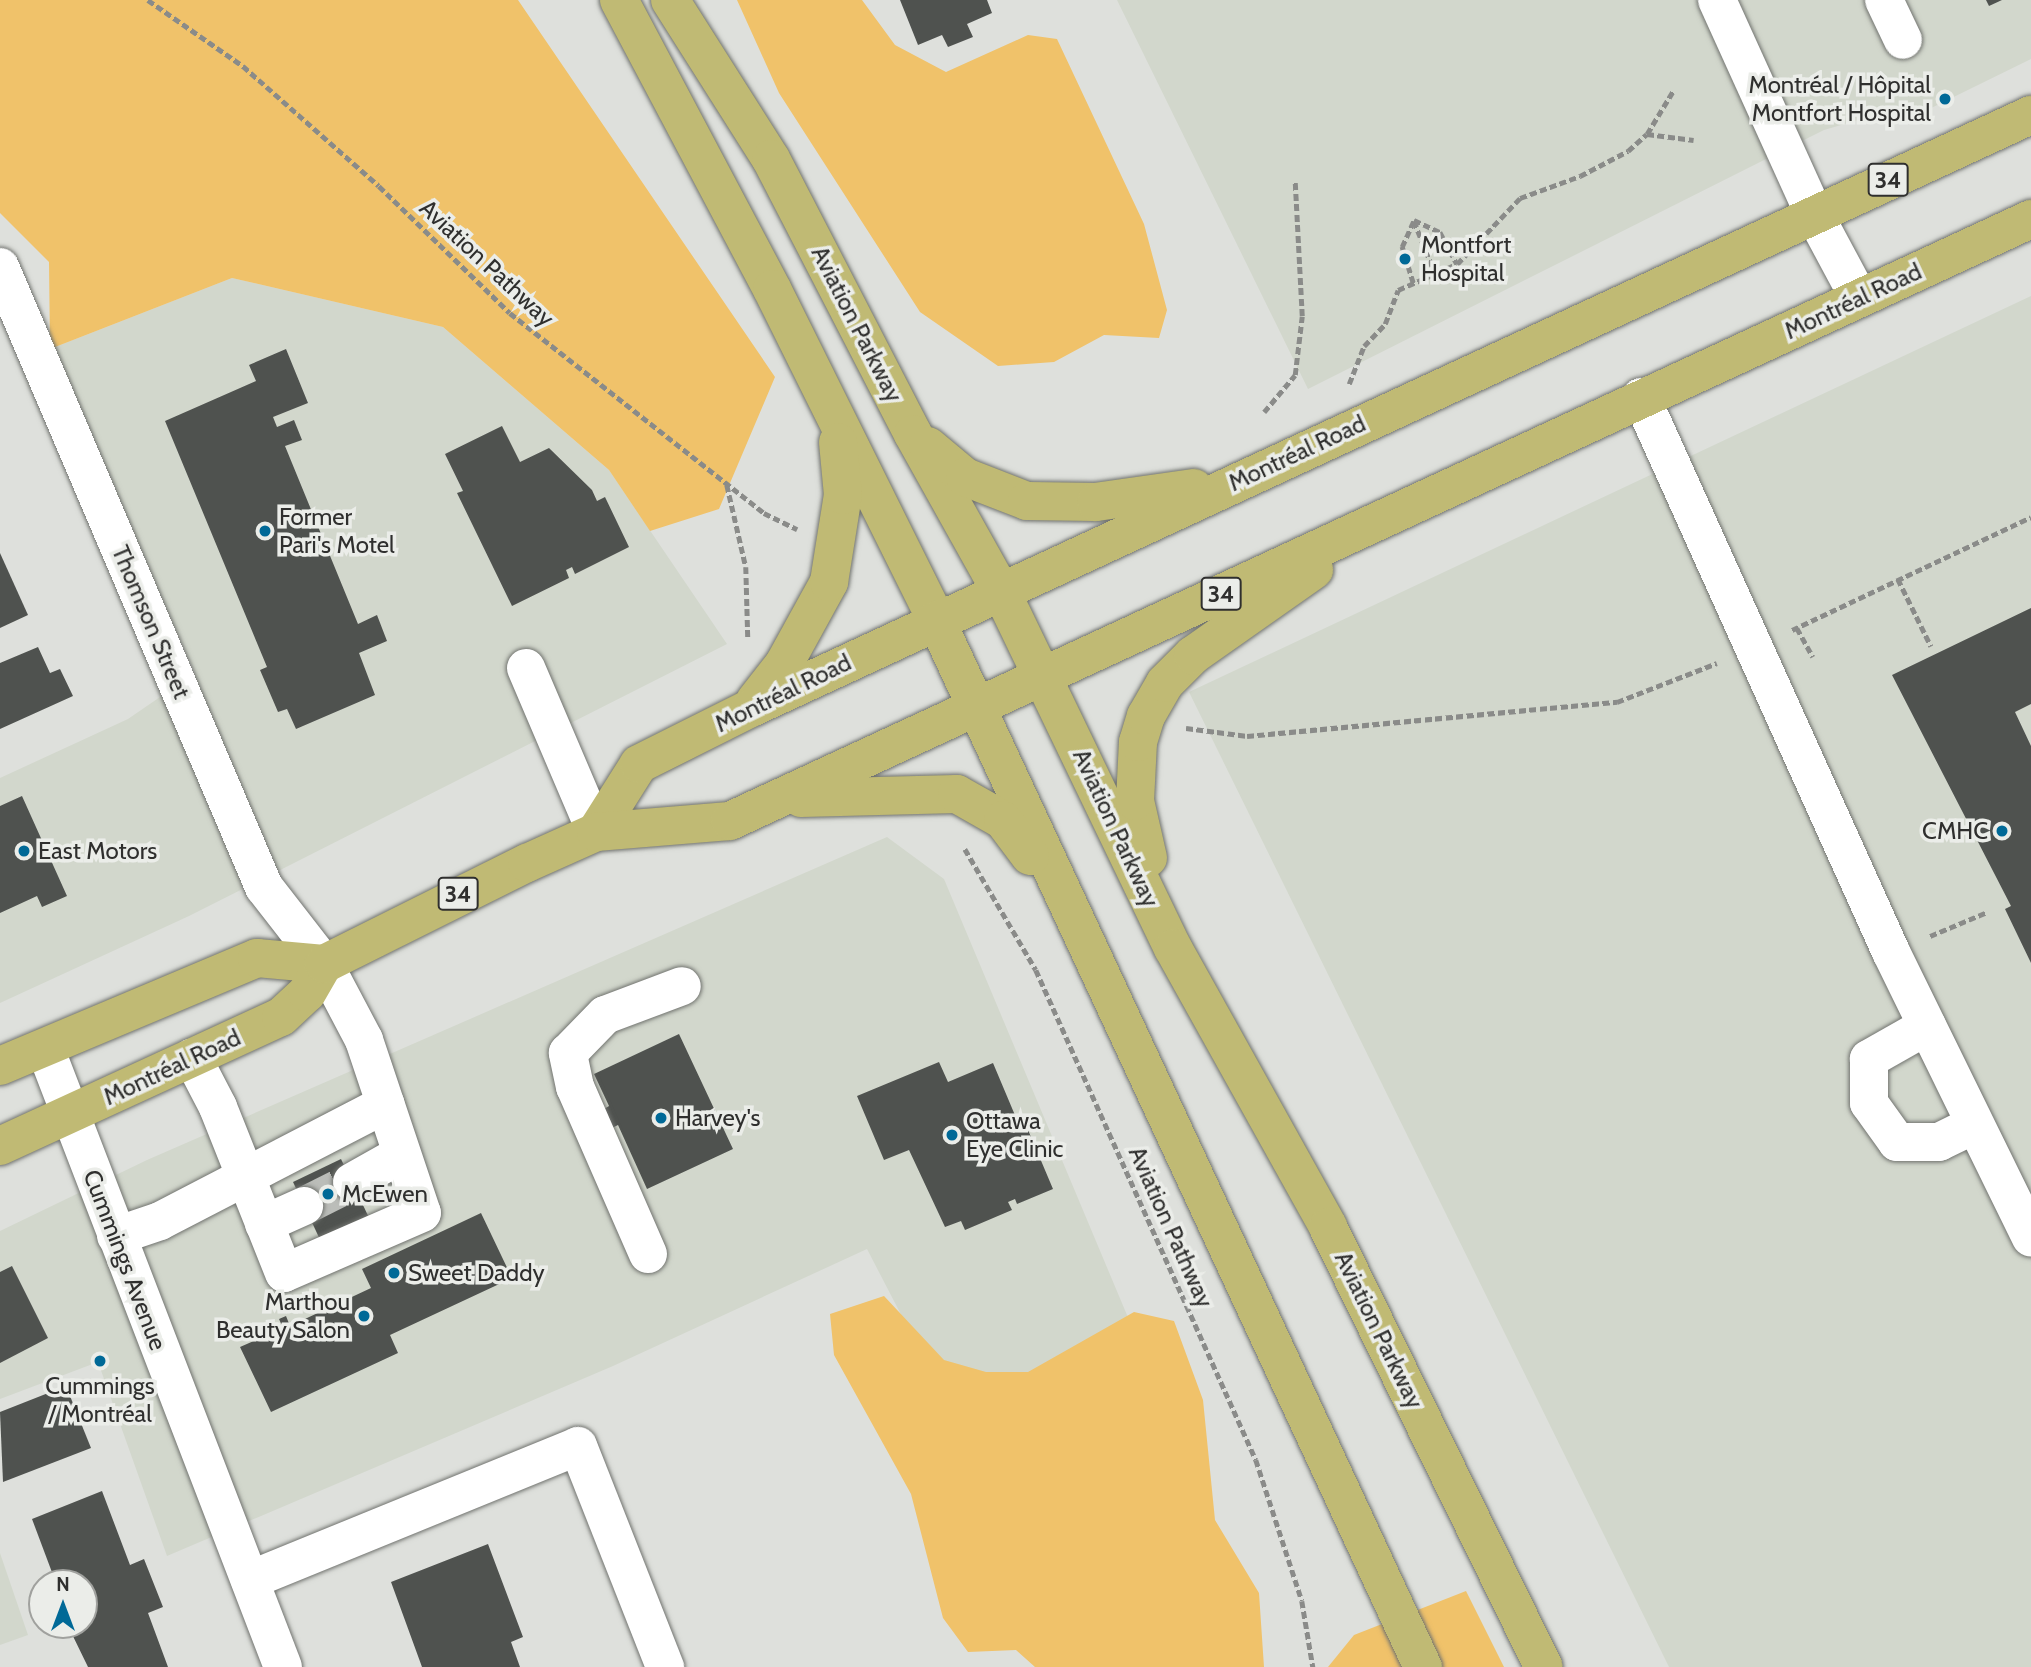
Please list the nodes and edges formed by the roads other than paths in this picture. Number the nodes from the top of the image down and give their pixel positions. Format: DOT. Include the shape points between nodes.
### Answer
graph roads {
  1 [pos="619,0"];
  2 [pos="670,0"];
  3 [pos="1717,0"];
  4 [pos="1884,0"];
  5 [pos="1903,40"];
  6 [pos="2031,115"];
  7 [pos="1814,214"];
  8 [pos="2031,219"];
  9 [pos="0,267"];
  10 [pos="1859,298"];
  11 [pos="1641,397"];
  12 [pos="834,412"];
  13 [pos="913,434"];
  14 [pos="1234,482"];
  15 [pos="1398,510"];
  16 [pos="1002,593"];
  17 [pos="936,620"];
  18 [pos="526,668"];
  19 [pos="1045,677"];
  20 [pos="753,703"];
  21 [pos="978,709"];
  22 [pos="778,800"];
  23 [pos="596,832"];
  24 [pos="1066,904"];
  25 [pos="1173,948"];
  26 [pos="324,964"];
  27 [pos="682,986"];
  28 [pos="1927,1026"];
  29 [pos="45,1048"];
  30 [pos="192,1057"];
  31 [pos="0,1066"];
  32 [pos="386,1104"];
  33 [pos="69,1114"];
  34 [pos="1973,1125"];
  35 [pos="0,1146"];
  36 [pos="402,1154"];
  37 [pos="244,1174"];
  38 [pos="352,1182"];
  39 [pos="304,1206"];
  40 [pos="264,1224"];
  41 [pos="116,1236"];
  42 [pos="2031,1238"];
  43 [pos="648,1254"];
  44 [pos="250,1580"];
  45 [pos="283,1667"];
  46 [pos="666,1667"];
  47 [pos="1423,1667"];
  48 [pos="1544,1667"];
  1 -- 12 [label="main road"];
  2 -- 13 [label="main road, Aviation Parkway" via="771,159"];
  3 -- 7 [label="street"];
  4 -- 5 [label="street"];
  6 -- 7 [label="main road, Montréal Road / 34"];
  7 -- 10 [label="street"];
  7 -- 14 [label="main road, Montréal Road / 34"];
  8 -- 10 [label="main road, Montréal Road / 34"];
  9 -- 26 [label="street, Thomson Street" via="264,887"];
  10 -- 11 [label="main road, Montréal Road / 34"];
  11 -- 15 [label="main road, Montréal Road / 34"];
  11 -- 28 [label="street"];
  12 -- 17 [label="main road"];
  12 -- 20 [label="main road" via="844,495 830,582 784,664"];
  13 -- 14 [label="main road" via="965,477 1027,501 1096,502"];
  13 -- 16 [label="main road, Aviation Parkway"];
  14 -- 16 [label="main road, Montréal Road / 34"];
  15 -- 19 [label="main road, Montréal Road / 34"];
  15 -- 25 [label="main road" via="1193,655 1165,684 1146,716 1139,742 1135,801"];
  16 -- 17 [label="main road, Montréal Road / 34"];
  16 -- 19 [label="main road, Aviation Parkway"];
  17 -- 20 [label="main road, Montréal Road / 34"];
  17 -- 21 [label="main road"];
  18 -- 23 [label="street"];
  19 -- 21 [label="main road, Montréal Road / 34"];
  19 -- 25 [label="main road, Aviation Parkway"];
  20 -- 23 [label="main road, Montréal Road / 34" via="639,764"];
  21 -- 22 [label="main road, Montréal Road / 34"];
  21 -- 24 [label="main road"];
  22 -- 23 [label="main road, Montréal Road / 34" via="730,821"];
  22 -- 24 [label="main road" via="957,794 1003,820"];
  23 -- 26 [label="main road, Montréal Road / 34" via="446,900"];
  24 -- 47 [label="main road"];
  25 -- 48 [label="main road, Aviation Parkway" via="1328,1227"];
  26 -- 29 [label="main road" via="257,958"];
  26 -- 30 [label="main road, Montréal Road" via="307,993 281,1017"];
  26 -- 32 [label="street, Thomson Street" via="364,1041"];
  27 -- 43 [label="street" via="605,1015 568,1053 575,1087"];
  28 -- 34 [label="street"];
  28 -- 34 [label="street" via="1869,1059 1869,1102 1897,1142 1939,1142"];
  29 -- 31 [label="main road"];
  29 -- 33 [label="street, Cummings Avenue"];
  30 -- 33 [label="main road, Montréal Road"];
  30 -- 37 [label="street"];
  32 -- 36 [label="street, Thomson Street"];
  32 -- 37 [label="street"];
  33 -- 35 [label="main road, Montréal Road"];
  33 -- 41 [label="street, Cummings Avenue"];
  34 -- 42 [label="street"];
  36 -- 38 [label="street"];
  36 -- 40 [label="street, Thomson Street" via="422,1213 284,1273"];
  37 -- 40 [label="street"];
  37 -- 41 [label="street" via="160,1221"];
  39 -- 40 [label="street"];
  41 -- 44 [label="street, Cummings Avenue"];
  44 -- 45 [label="street, Cummings Avenue"];
  44 -- 46 [label="street" via="578,1446"];
}
